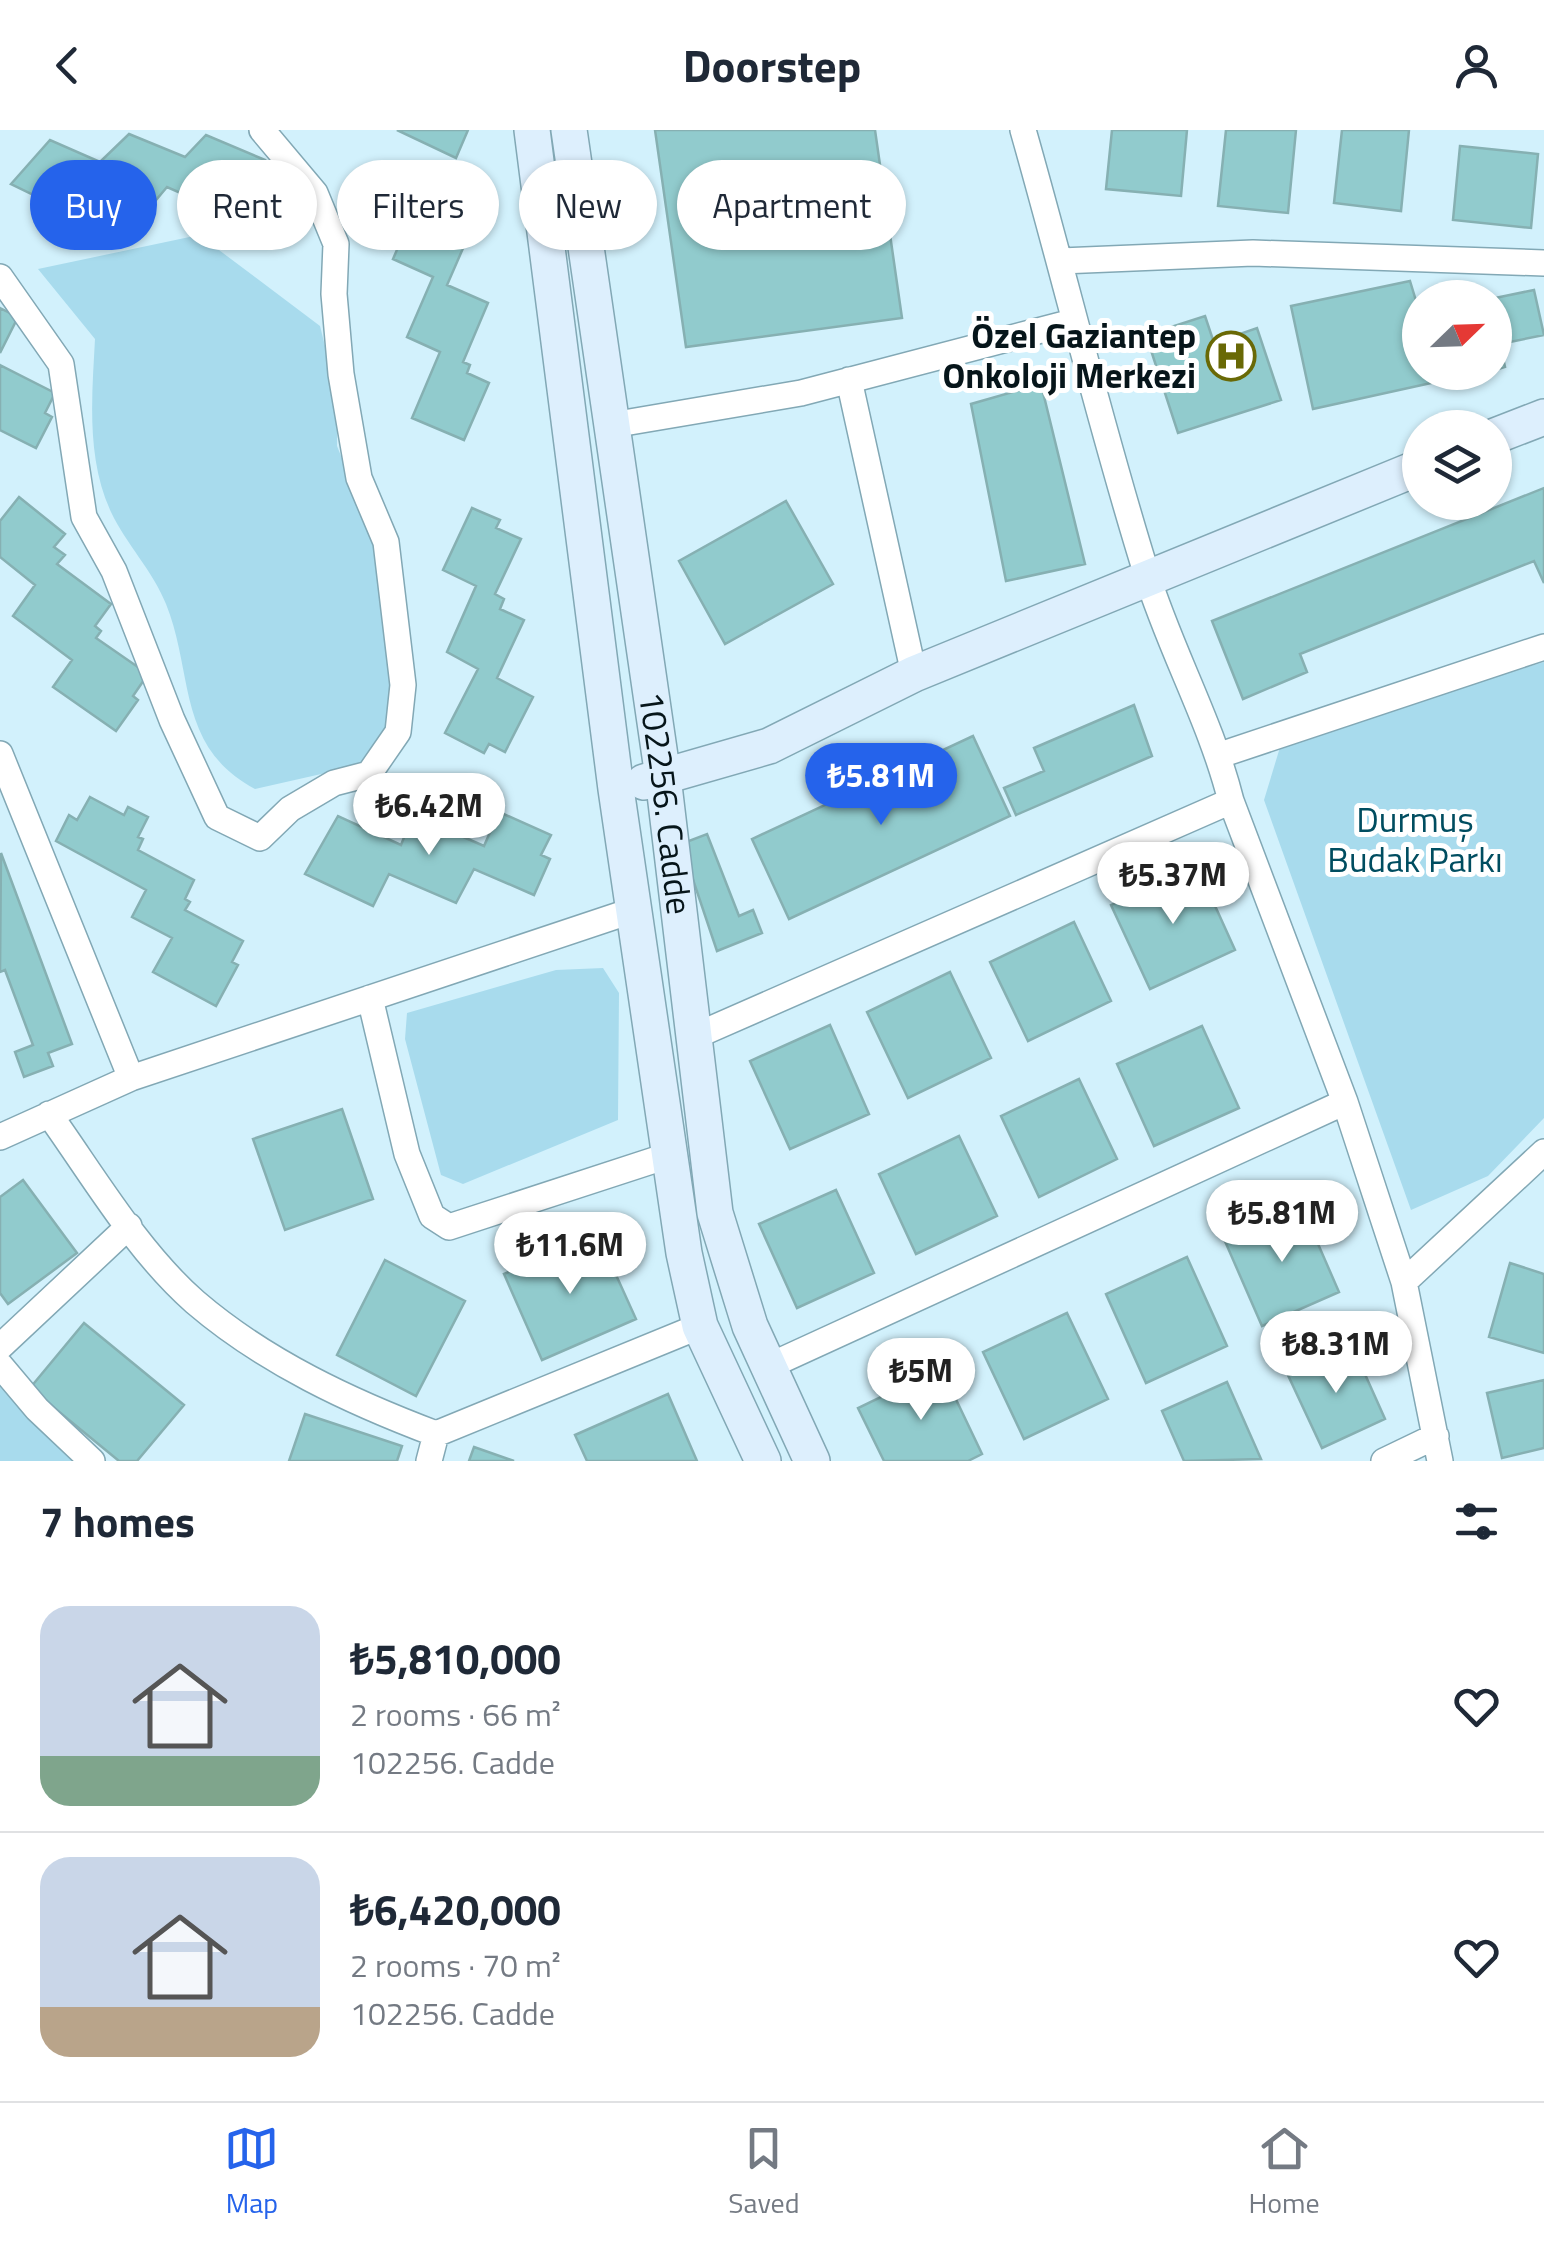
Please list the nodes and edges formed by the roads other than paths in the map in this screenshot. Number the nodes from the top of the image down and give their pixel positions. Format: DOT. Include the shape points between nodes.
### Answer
graph roads {
  1 [pos="262,130"];
  2 [pos="532,130"];
  3 [pos="569,130"];
  4 [pos="1023,130"];
  5 [pos="1061,261"];
  6 [pos="1544,262"];
  7 [pos="0,277"];
  8 [pos="1072,322"];
  9 [pos="849,380"];
  10 [pos="1544,417"];
  11 [pos="612,425"];
  12 [pos="1512,429"];
  13 [pos="1402,473"];
  14 [pos="1147,576"];
  15 [pos="1544,647"];
  16 [pos="914,674"];
  17 [pos="0,754"];
  18 [pos="1220,755"];
  19 [pos="663,777"];
  20 [pos="616,789"];
  21 [pos="1230,800"];
  22 [pos="637,909"];
  23 [pos="370,998"];
  24 [pos="693,1037"];
  25 [pos="130,1078"];
  26 [pos="1345,1102"];
  27 [pos="49,1114"];
  28 [pos="0,1136"];
  29 [pos="1544,1152"];
  30 [pos="670,1155"];
  31 [pos="129,1226"];
  32 [pos="1404,1282"];
  33 [pos="700,1326"];
  34 [pos="0,1347"];
  35 [pos="0,1365"];
  36 [pos="767,1367"];
  37 [pos="436,1434"];
  38 [pos="1438,1449"];
  39 [pos="761,1459"];
  40 [pos="92,1461"];
  41 [pos="430,1461"];
  42 [pos="812,1461"];
  43 [pos="1384,1461"];
  1 -- 7 [label="street" via="315,193 336,244 342,374 360,478 386,542 403,685 398,732 368,774 334,783 290,809 260,838 217,817 172,720 114,571 84,518 61,364"];
  2 -- 20 [label="street, 102256. Cadde"];
  3 -- 11 [label="street, 102256. Cadde"];
  4 -- 5 [label="street"];
  5 -- 6 [label="street" via="1253,253"];
  5 -- 8 [label="street"];
  8 -- 9 [label="street"];
  8 -- 14 [label="street"];
  9 -- 11 [label="street"];
  9 -- 16 [label="street"];
  10 -- 12 [label="street"];
  11 -- 19 [label="street, 102256. Cadde"];
  13 -- 14 [label="street"];
  14 -- 16 [label="street"];
  14 -- 18 [label="street"];
  15 -- 18 [label="street"];
  16 -- 19 [label="street" via="769,746"];
  17 -- 25 [label="street"];
  18 -- 21 [label="street"];
  19 -- 20 [label="street"];
  19 -- 24 [label="street, 102256. Cadde"];
  20 -- 22 [label="street, 102256. Cadde"];
  21 -- 24 [label="street"];
  21 -- 26 [label="street"];
  22 -- 23 [label="street"];
  22 -- 30 [label="street, 102256. Cadde"];
  23 -- 25 [label="street"];
  23 -- 30 [label="street" via="407,1154 432,1216 450,1227"];
  24 -- 36 [label="street, 102256. Cadde" via="716,1212"];
  25 -- 27 [label="street"];
  26 -- 32 [label="street"];
  26 -- 36 [label="street"];
  27 -- 28 [label="street"];
  27 -- 31 [label="street"];
  29 -- 32 [label="street"];
  30 -- 33 [label="street, 102256. Cadde"];
  31 -- 34 [label="street"];
  31 -- 37 [label="street" via="195,1302 293,1369 349,1401"];
  32 -- 38 [label="street"];
  33 -- 37 [label="street"];
  33 -- 39 [label="street, 102256. Cadde"];
  35 -- 40 [label="street"];
  36 -- 42 [label="street, 102256. Cadde"];
  37 -- 41 [label="street"];
  38 -- 43 [label="street"];
}
